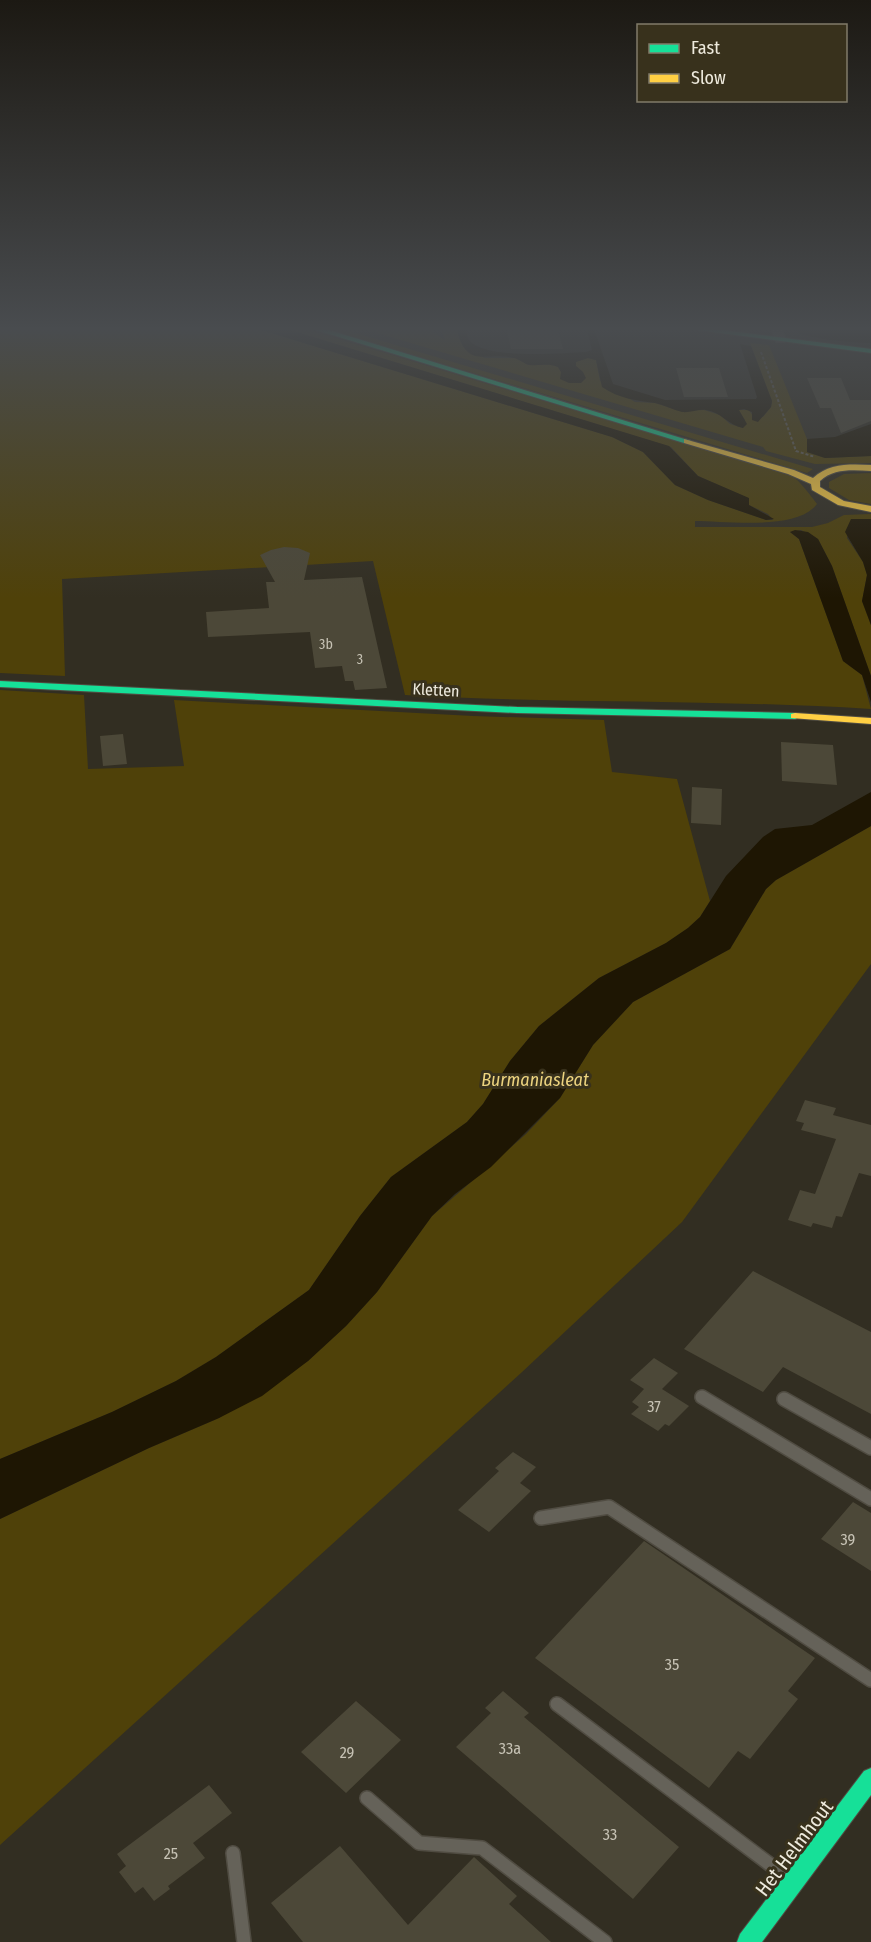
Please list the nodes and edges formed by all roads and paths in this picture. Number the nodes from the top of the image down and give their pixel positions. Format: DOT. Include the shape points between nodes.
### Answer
graph roads {
  1 [pos="608,417"];
  2 [pos="646,417"];
  3 [pos="784,417"];
  4 [pos="823,459"];
  5 [pos="871,468"];
  6 [pos="835,470"];
  7 [pos="815,482"];
  8 [pos="871,509"];
  9 [pos="0,684"];
  10 [pos="871,721"];
  11 [pos="702,1397"];
  12 [pos="784,1399"];
  13 [pos="871,1448"];
  14 [pos="871,1499"];
  15 [pos="542,1518"];
  16 [pos="871,1680"];
  17 [pos="557,1704"];
  18 [pos="871,1778"];
  19 [pos="367,1798"];
  20 [pos="232,1853"];
  21 [pos="794,1881"];
  22 [pos="244,1942"];
  23 [pos="605,1942"];
  24 [pos="748,1942"];
  1 -- 7 [label="main road"];
  2 -- 6 [label="main road"];
  3 -- 4 [label="path" via="796,451"];
  5 -- 6 [label="main road"];
  6 -- 7 [label="main road"];
  7 -- 8 [label="main road" via="815,488 831,501"];
  9 -- 10 [label="main road, Kletten" via="517,710"];
  11 -- 14 [label="lane"];
  12 -- 13 [label="lane"];
  15 -- 16 [label="lane" via="609,1507"];
  17 -- 21 [label="lane"];
  18 -- 21 [label="main road, Het Helmhout"];
  19 -- 23 [label="lane" via="419,1843 482,1848"];
  20 -- 22 [label="lane"];
  21 -- 24 [label="main road, Het Helmhout"];
}
